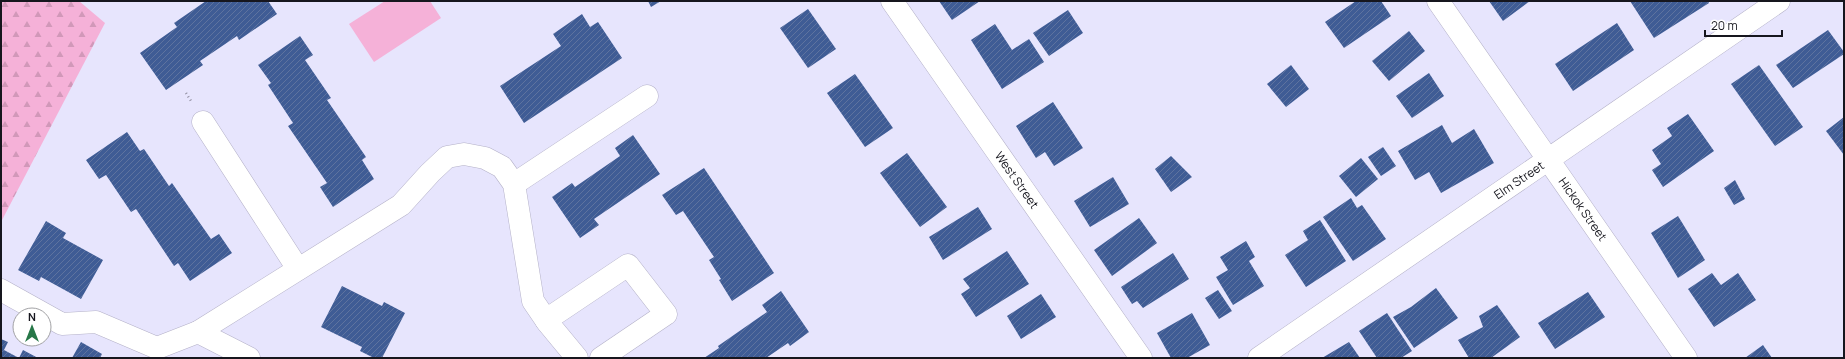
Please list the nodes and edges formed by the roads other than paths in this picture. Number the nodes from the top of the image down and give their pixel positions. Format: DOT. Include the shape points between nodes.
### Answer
graph roads {
  1 [pos="892,1"];
  2 [pos="1438,1"];
  3 [pos="1779,1"];
  4 [pos="647,96"];
  5 [pos="203,122"];
  6 [pos="1548,160"];
  7 [pos="514,184"];
  8 [pos="298,269"];
  9 [pos="1,290"];
  10 [pos="546,320"];
  11 [pos="198,332"];
  12 [pos="249,358"];
  13 [pos="577,358"];
  14 [pos="601,358"];
  15 [pos="1141,358"];
  16 [pos="1259,358"];
  17 [pos="1686,358"];
  1 -- 15 [label="street, West Street"];
  2 -- 6 [label="street, Hickok Street"];
  3 -- 6 [label="street, Elm Street"];
  4 -- 7 [label="street"];
  5 -- 8 [label="street"];
  6 -- 16 [label="street, Elm Street"];
  6 -- 17 [label="street, Hickok Street"];
  7 -- 8 [label="street" via="502,167 486,158 464,154 447,158 401,205"];
  7 -- 10 [label="street" via="533,301"];
  8 -- 11 [label="street"];
  9 -- 11 [label="street" via="62,324 96,322 157,348"];
  10 -- 13 [label="street"];
  10 -- 14 [label="street" via="628,265 666,314"];
  11 -- 12 [label="street"];
}
